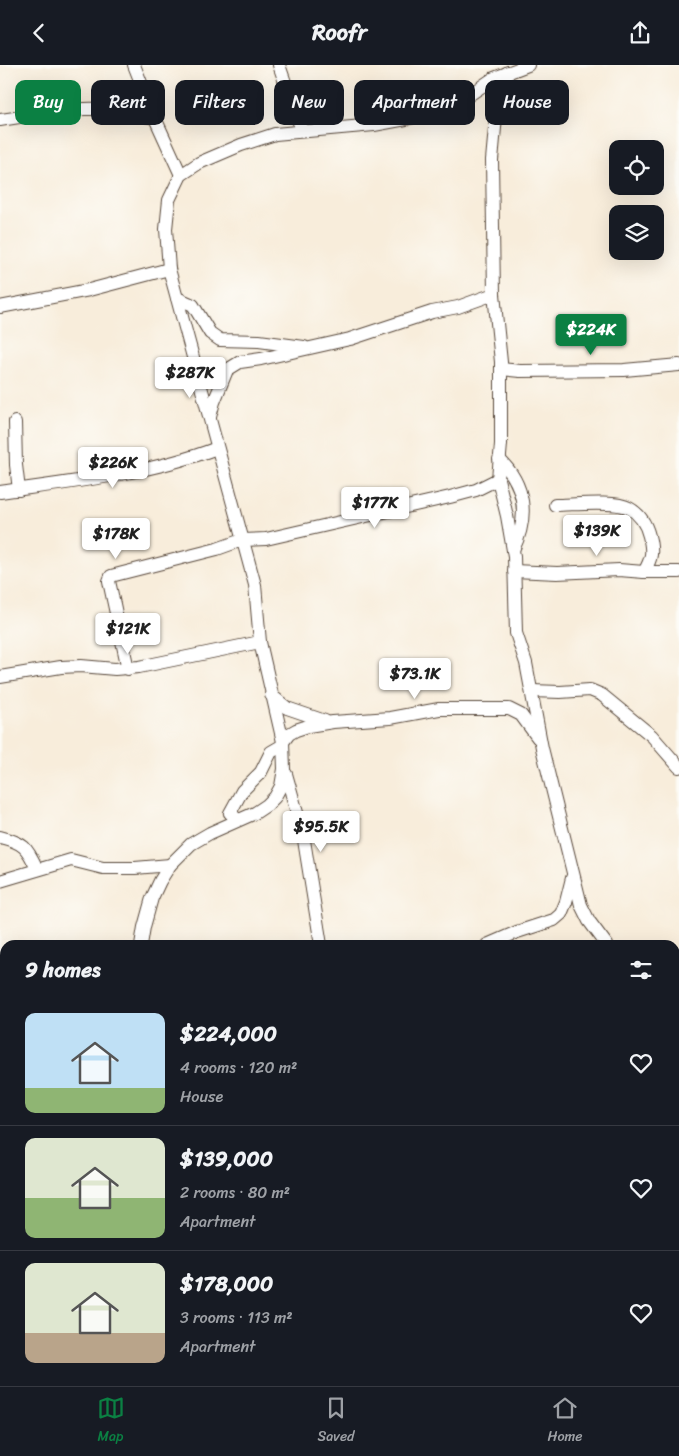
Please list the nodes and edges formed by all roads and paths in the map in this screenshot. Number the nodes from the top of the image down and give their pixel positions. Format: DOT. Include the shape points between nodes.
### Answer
graph roads {
  1 [pos="134,65"];
  2 [pos="280,65"];
  3 [pos="528,65"];
  4 [pos="508,71"];
  5 [pos="140,80"];
  6 [pos="91,108"];
  7 [pos="0,120"];
  8 [pos="159,125"];
  9 [pos="302,131"];
  10 [pos="181,175"];
  11 [pos="169,269"];
  12 [pos="494,294"];
  13 [pos="177,298"];
  14 [pos="0,307"];
  15 [pos="309,348"];
  16 [pos="679,365"];
  17 [pos="501,369"];
  18 [pos="210,417"];
  19 [pos="15,422"];
  20 [pos="217,448"];
  21 [pos="499,459"];
  22 [pos="498,479"];
  23 [pos="19,490"];
  24 [pos="0,493"];
  25 [pos="555,505"];
  26 [pos="242,539"];
  27 [pos="513,550"];
  28 [pos="514,571"];
  29 [pos="679,572"];
  30 [pos="644,573"];
  31 [pos="260,642"];
  32 [pos="128,669"];
  33 [pos="0,677"];
  34 [pos="532,691"];
  35 [pos="271,695"];
  36 [pos="330,723"];
  37 [pos="540,740"];
  38 [pos="283,744"];
  39 [pos="679,767"];
  40 [pos="284,769"];
  41 [pos="238,820"];
  42 [pos="0,837"];
  43 [pos="170,865"];
  44 [pos="37,869"];
  45 [pos="573,876"];
  46 [pos="0,881"];
  47 [pos="142,940"];
  48 [pos="320,940"];
  49 [pos="499,940"];
  50 [pos="604,940"];
  1 -- 5 [label="street"];
  2 -- 9 [label="street"];
  3 -- 4 [label="street"];
  4 -- 9 [label="street" via="459,102 435,112 374,125"];
  4 -- 12 [label="street" via="492,145"];
  6 -- 7 [label="street"];
  8 -- 10 [label="street"];
  9 -- 10 [label="street" via="275,134 213,155"];
  10 -- 11 [label="street" via="169,200 166,229"];
  11 -- 13 [label="street"];
  11 -- 14 [label="street" via="89,291"];
  12 -- 15 [label="street" via="350,339"];
  12 -- 17 [label="street"];
  13 -- 15 [label="street" via="192,305 210,333 220,340"];
  13 -- 18 [label="street"];
  15 -- 18 [label="street" via="232,366 227,370"];
  16 -- 17 [label="street" via="624,370"];
  17 -- 21 [label="street"];
  18 -- 20 [label="street"];
  19 -- 23 [label="street"];
  20 -- 23 [label="street" via="171,463"];
  20 -- 26 [label="street"];
  21 -- 22 [label="street"];
  21 -- 27 [label="street" via="512,474 520,493 522,525"];
  22 -- 26 [label="street" via="476,490 398,510 266,539"];
  22 -- 27 [label="street"];
  23 -- 24 [label="street"];
  25 -- 30 [label="street" via="602,504 629,508 644,521 652,547 652,559"];
  26 -- 31 [label="street" via="254,585"];
  26 -- 32 [label="street" via="217,549 110,577"];
  27 -- 28 [label="street"];
  28 -- 30 [label="street" via="619,570"];
  28 -- 34 [label="street" via="516,633"];
  29 -- 30 [label="street"];
  31 -- 32 [label="street"];
  31 -- 35 [label="street"];
  32 -- 33 [label="street" via="61,667"];
  34 -- 37 [label="street"];
  34 -- 39 [label="street" via="590,691 602,695 652,737"];
  35 -- 36 [label="street" via="287,708"];
  35 -- 38 [label="street"];
  36 -- 37 [label="street" via="390,718 439,709 502,708 521,715"];
  36 -- 38 [label="street" via="296,730"];
  37 -- 45 [label="street"];
  38 -- 40 [label="street"];
  38 -- 41 [label="street" via="271,752 261,772 232,806 230,813"];
  40 -- 41 [label="street" via="275,797 255,813"];
  40 -- 48 [label="street" via="303,834"];
  41 -- 43 [label="street" via="190,844"];
  42 -- 44 [label="street" via="25,846"];
  43 -- 44 [label="street" via="103,868 71,860"];
  43 -- 47 [label="street" via="152,898"];
  44 -- 46 [label="street"];
  45 -- 49 [label="street" via="561,914 554,920"];
  45 -- 50 [label="street" via="585,913"];
}
